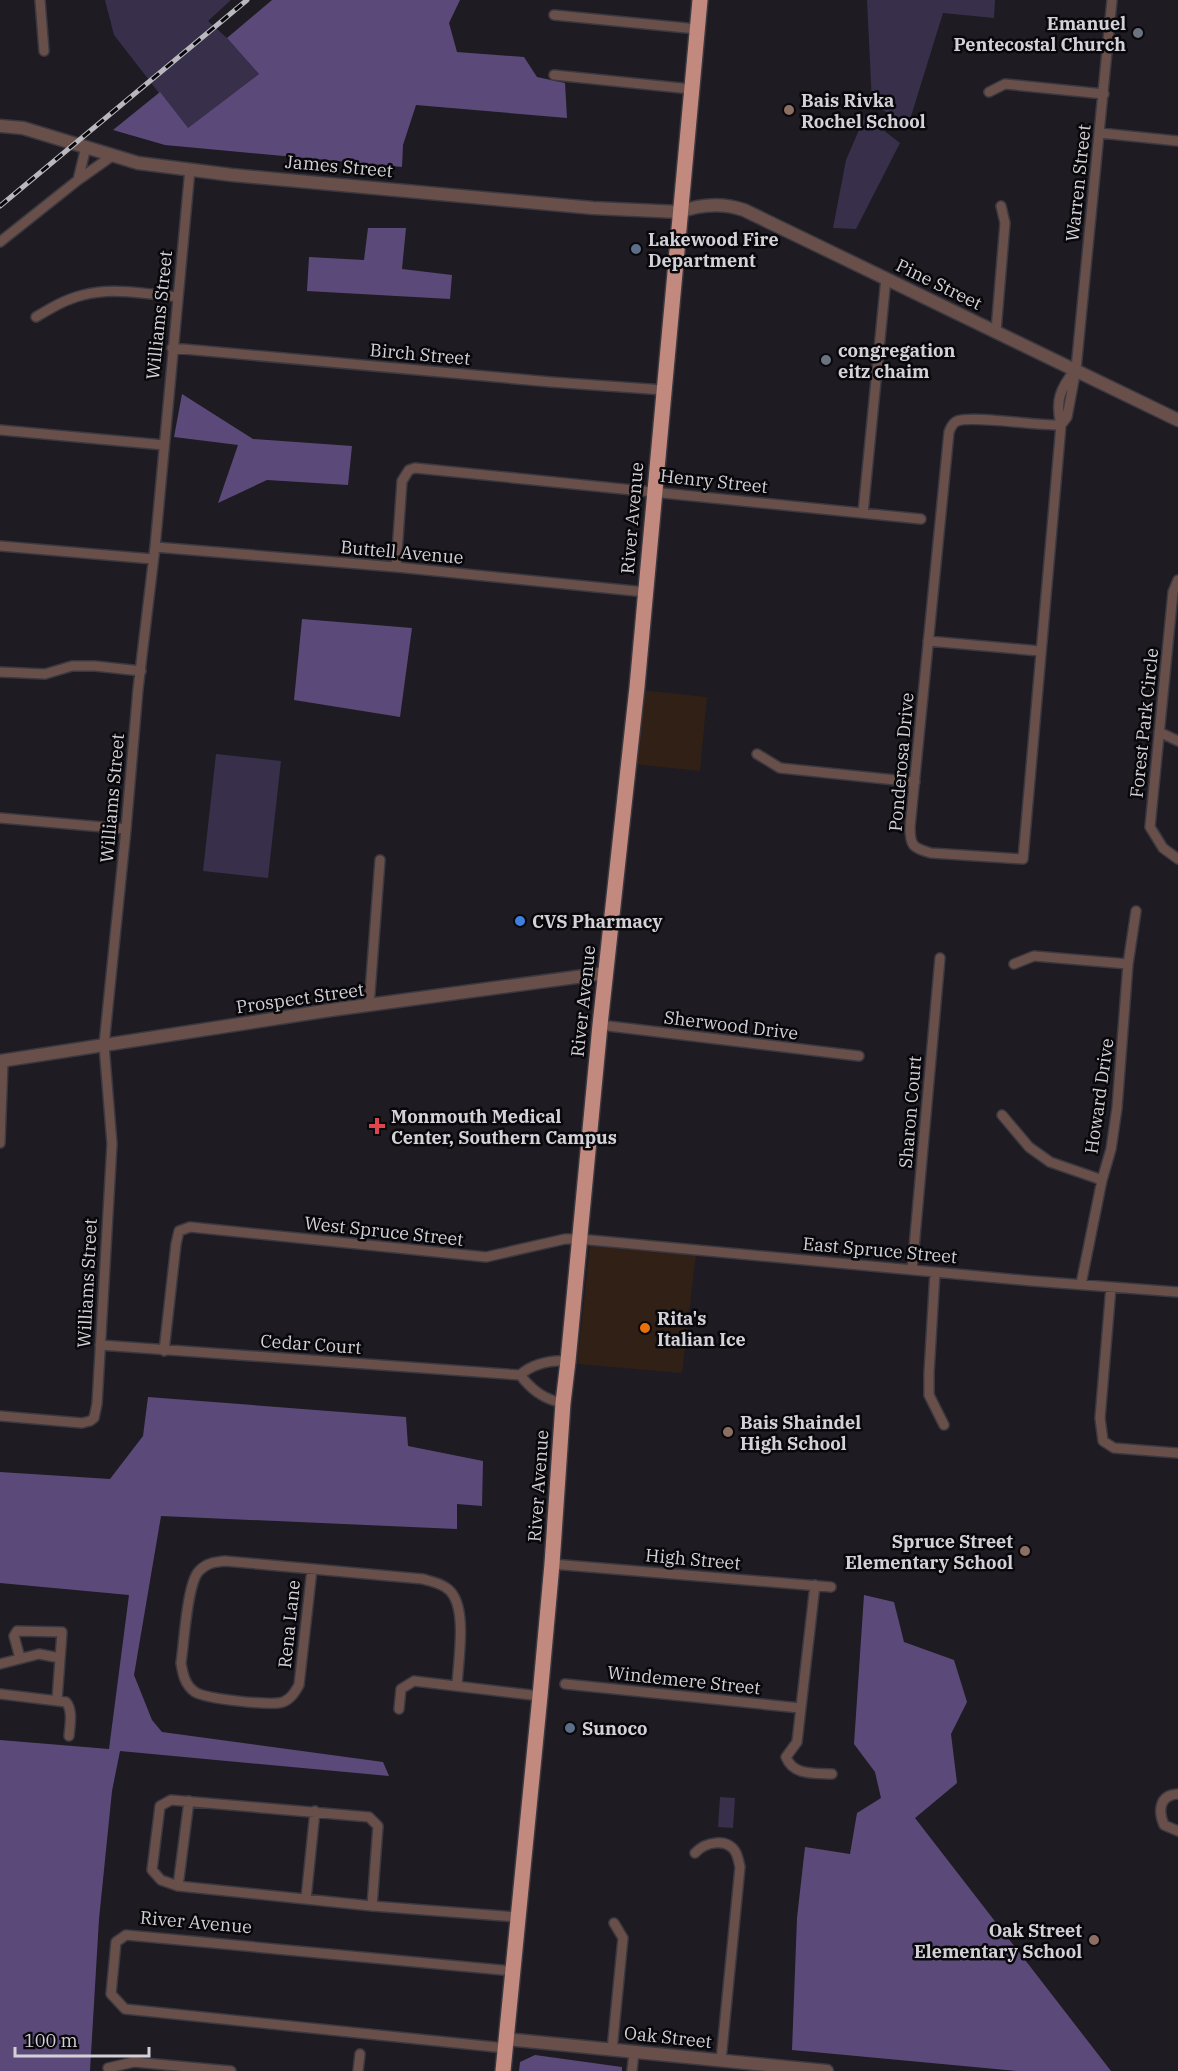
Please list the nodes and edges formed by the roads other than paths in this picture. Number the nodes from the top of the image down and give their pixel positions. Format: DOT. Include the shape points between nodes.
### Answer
graph roads {
  1 [pos="40,0"];
  2 [pos="700,0"];
  3 [pos="1112,0"];
  4 [pos="554,15"];
  5 [pos="697,29"];
  6 [pos="45,51"];
  7 [pos="554,75"];
  8 [pos="691,89"];
  9 [pos="989,92"];
  10 [pos="1104,94"];
  11 [pos="0,126"];
  12 [pos="1100,133"];
  13 [pos="1178,141"];
  14 [pos="86,147"];
  15 [pos="112,156"];
  16 [pos="190,170"];
  17 [pos="78,180"];
  18 [pos="1002,206"];
  19 [pos="680,212"];
  20 [pos="0,242"];
  21 [pos="886,278"];
  22 [pos="178,297"];
  23 [pos="36,317"];
  24 [pos="996,331"];
  25 [pos="172,348"];
  26 [pos="1076,369"];
  27 [pos="664,390"];
  28 [pos="1178,420"];
  29 [pos="1060,425"];
  30 [pos="0,430"];
  31 [pos="164,445"];
  32 [pos="655,492"];
  33 [pos="862,513"];
  34 [pos="921,519"];
  35 [pos="0,546"];
  36 [pos="155,547"];
  37 [pos="153,559"];
  38 [pos="396,567"];
  39 [pos="1178,580"];
  40 [pos="645,592"];
  41 [pos="1174,624"];
  42 [pos="928,640"];
  43 [pos="1040,651"];
  44 [pos="141,671"];
  45 [pos="0,672"];
  46 [pos="1159,732"];
  47 [pos="1178,741"];
  48 [pos="757,754"];
  49 [pos="915,782"];
  50 [pos="0,818"];
  51 [pos="126,829"];
  52 [pos="1178,859"];
  53 [pos="380,860"];
  54 [pos="1136,911"];
  55 [pos="940,958"];
  56 [pos="1014,964"];
  57 [pos="1128,964"];
  58 [pos="606,973"];
  59 [pos="369,1006"];
  60 [pos="600,1026"];
  61 [pos="104,1045"];
  62 [pos="859,1056"];
  63 [pos="2,1061"];
  64 [pos="1002,1115"];
  65 [pos="0,1143"];
  66 [pos="1102,1180"];
  67 [pos="579,1239"];
  68 [pos="912,1270"];
  69 [pos="935,1272"];
  70 [pos="1081,1284"];
  71 [pos="1111,1287"];
  72 [pos="1178,1292"];
  73 [pos="100,1345"];
  74 [pos="164,1351"];
  75 [pos="568,1361"];
  76 [pos="520,1375"];
  77 [pos="563,1403"];
  78 [pos="0,1416"];
  79 [pos="944,1425"];
  80 [pos="1178,1453"];
  81 [pos="552,1564"];
  82 [pos="312,1569"];
  83 [pos="814,1585"];
  84 [pos="831,1587"];
  85 [pos="20,1658"];
  86 [pos="60,1658"];
  87 [pos="0,1664"];
  88 [pos="565,1684"];
  89 [pos="457,1686"];
  90 [pos="0,1694"];
  91 [pos="540,1696"];
  92 [pos="57,1700"];
  93 [pos="800,1708"];
  94 [pos="399,1709"];
  95 [pos="69,1736"];
  96 [pos="832,1774"];
  97 [pos="1178,1794"];
  98 [pos="189,1801"];
  99 [pos="315,1811"];
  100 [pos="1178,1832"];
  101 [pos="695,1853"];
  102 [pos="178,1886"];
  103 [pos="306,1899"];
  104 [pos="372,1906"];
  105 [pos="518,1917"];
  106 [pos="614,1923"];
  107 [pos="513,1971"];
  108 [pos="506,2044"];
  109 [pos="612,2050"];
  110 [pos="634,2052"];
  111 [pos="360,2054"];
  112 [pos="721,2060"];
  113 [pos="108,2068"];
  114 [pos="231,2071"];
  115 [pos="358,2071"];
  116 [pos="503,2071"];
  117 [pos="632,2071"];
  118 [pos="827,2071"];
  1 -- 6 [label="street"];
  2 -- 5 [label="highway, River Avenue"];
  3 -- 10 [label="street, Warren Street"];
  4 -- 5 [label="street"];
  5 -- 8 [label="highway, River Avenue"];
  7 -- 8 [label="street"];
  8 -- 19 [label="highway, River Avenue"];
  9 -- 10 [label="street" via="1005,84"];
  10 -- 12 [label="street, Warren Street"];
  11 -- 14 [label="street, James Street" via="23,128"];
  12 -- 13 [label="street"];
  12 -- 26 [label="street, Warren Street"];
  14 -- 15 [label="street, James Street"];
  14 -- 17 [label="street"];
  15 -- 16 [label="street, James Street"];
  15 -- 17 [label="street"];
  16 -- 19 [label="street, James Street" via="593,208"];
  16 -- 22 [label="street, Williams Street"];
  17 -- 20 [label="street"];
  18 -- 24 [label="street" via="1005,223"];
  19 -- 21 [label="street, Pine Street" via="716,205 744,210"];
  19 -- 27 [label="highway, River Avenue"];
  21 -- 24 [label="street, Pine Street"];
  21 -- 33 [label="street"];
  22 -- 23 [label="street" via="107,291 82,295"];
  22 -- 25 [label="street, Williams Street"];
  24 -- 26 [label="street, Pine Street"];
  25 -- 27 [label="street, Birch Street"];
  25 -- 31 [label="street, Williams Street"];
  26 -- 28 [label="street, Pine Street"];
  26 -- 29 [label="street, Ponderosa Drive" via="1067,417"];
  27 -- 32 [label="highway, River Avenue"];
  29 -- 42 [label="street, Ponderosa Drive" via="973,419 952,424"];
  29 -- 43 [label="street, Ponderosa Drive"];
  30 -- 31 [label="street"];
  31 -- 36 [label="street, Williams Street"];
  32 -- 33 [label="street, Henry Street"];
  32 -- 38 [label="street, Henry Street" via="415,468 402,481"];
  32 -- 40 [label="highway, River Avenue"];
  33 -- 34 [label="street, Henry Street"];
  35 -- 37 [label="street"];
  36 -- 37 [label="street, Williams Street"];
  36 -- 38 [label="street, Buttell Avenue"];
  37 -- 44 [label="street, Williams Street"];
  38 -- 40 [label="street, Buttell Avenue"];
  39 -- 41 [label="street, Forest Park Circle" via="1173,592"];
  40 -- 58 [label="highway, River Avenue"];
  41 -- 46 [label="street, Forest Park Circle"];
  42 -- 43 [label="street"];
  42 -- 49 [label="street, Ponderosa Drive"];
  43 -- 49 [label="street, Ponderosa Drive" via="1023,859 919,850 910,839"];
  44 -- 45 [label="street" via="72,666 45,674"];
  44 -- 51 [label="street, Williams Street"];
  46 -- 47 [label="street"];
  46 -- 52 [label="street, Forest Park Circle" via="1150,827 1163,848"];
  48 -- 49 [label="street" via="780,768"];
  50 -- 51 [label="street"];
  51 -- 61 [label="street, Williams Street"];
  53 -- 59 [label="street"];
  54 -- 57 [label="street, Howard Drive"];
  55 -- 68 [label="street, Sharon Court"];
  56 -- 57 [label="street" via="1034,956"];
  57 -- 66 [label="street, Howard Drive" via="1117,1108"];
  58 -- 59 [label="street, Prospect Street"];
  58 -- 60 [label="highway, River Avenue"];
  59 -- 61 [label="street, Prospect Street"];
  60 -- 62 [label="street, Sherwood Drive"];
  60 -- 67 [label="highway, River Avenue"];
  61 -- 63 [label="street, Prospect Street"];
  61 -- 73 [label="street, Williams Street" via="112,1144"];
  63 -- 65 [label="street"];
  64 -- 66 [label="street" via="1029,1147 1050,1162"];
  66 -- 70 [label="street, Howard Drive"];
  67 -- 68 [label="street, East Spruce Street"];
  67 -- 74 [label="street, West Spruce Street" via="486,1257 184,1228 179,1231 176,1244"];
  67 -- 75 [label="highway, River Avenue"];
  68 -- 69 [label="street, East Spruce Street"];
  69 -- 70 [label="street, East Spruce Street"];
  69 -- 79 [label="street" via="929,1395"];
  70 -- 71 [label="street, East Spruce Street"];
  71 -- 72 [label="street, East Spruce Street"];
  71 -- 80 [label="street" via="1100,1418 1103,1441 1114,1448"];
  73 -- 74 [label="street, Cedar Court"];
  73 -- 78 [label="street, Williams Street" via="94,1418 90,1422"];
  74 -- 76 [label="street, Cedar Court"];
  75 -- 76 [label="street" via="547,1361"];
  75 -- 77 [label="highway, River Avenue"];
  76 -- 77 [label="street" via="543,1398"];
  77 -- 81 [label="highway, River Avenue"];
  81 -- 83 [label="street, High Street"];
  81 -- 91 [label="highway, River Avenue"];
  82 -- 82 [label="street, Rena Lane" via="225,1561 210,1563 198,1572 192,1584 182,1663 183,1675 194,1692 265,1703 282,1702 292,1696 299,1685"];
  82 -- 89 [label="street, Rena Lane" via="423,1579 449,1589 459,1602"];
  83 -- 84 [label="street, High Street"];
  83 -- 93 [label="street"];
  85 -- 86 [label="street" via="39,1654"];
  85 -- 86 [label="street" via="14,1636 17,1631 62,1632"];
  85 -- 87 [label="street"];
  86 -- 92 [label="street"];
  88 -- 93 [label="street, Windemere Street"];
  89 -- 91 [label="street"];
  89 -- 94 [label="street" via="414,1681 401,1689"];
  90 -- 92 [label="street"];
  91 -- 105 [label="highway, River Avenue"];
  92 -- 95 [label="street" via="69,1705"];
  93 -- 96 [label="street" via="797,1742 786,1757 789,1765 795,1770"];
  97 -- 100 [label="street" via="1162,1802 1159,1813 1164,1825"];
  98 -- 99 [label="street"];
  98 -- 102 [label="street"];
  98 -- 102 [label="street" via="171,1800 160,1806 152,1870 160,1880"];
  99 -- 103 [label="street"];
  99 -- 104 [label="street" via="369,1817 378,1826"];
  101 -- 112 [label="street" via="710,1843 726,1844 736,1851 740,1867"];
  102 -- 103 [label="street"];
  103 -- 104 [label="street"];
  104 -- 105 [label="street"];
  105 -- 107 [label="highway, River Avenue"];
  106 -- 109 [label="street" via="623,1938"];
  107 -- 108 [label="highway, River Avenue"];
  107 -- 108 [label="street, River Avenue" via="126,1935 116,1942 111,1994 125,2008"];
  108 -- 109 [label="street, Oak Street"];
  108 -- 116 [label="highway, River Avenue"];
  109 -- 110 [label="street, Oak Street"];
  110 -- 112 [label="street, Oak Street"];
  110 -- 117 [label="street"];
  111 -- 115 [label="street"];
  112 -- 118 [label="street, Oak Street"];
  113 -- 114 [label="street" via="134,2062"];
}
